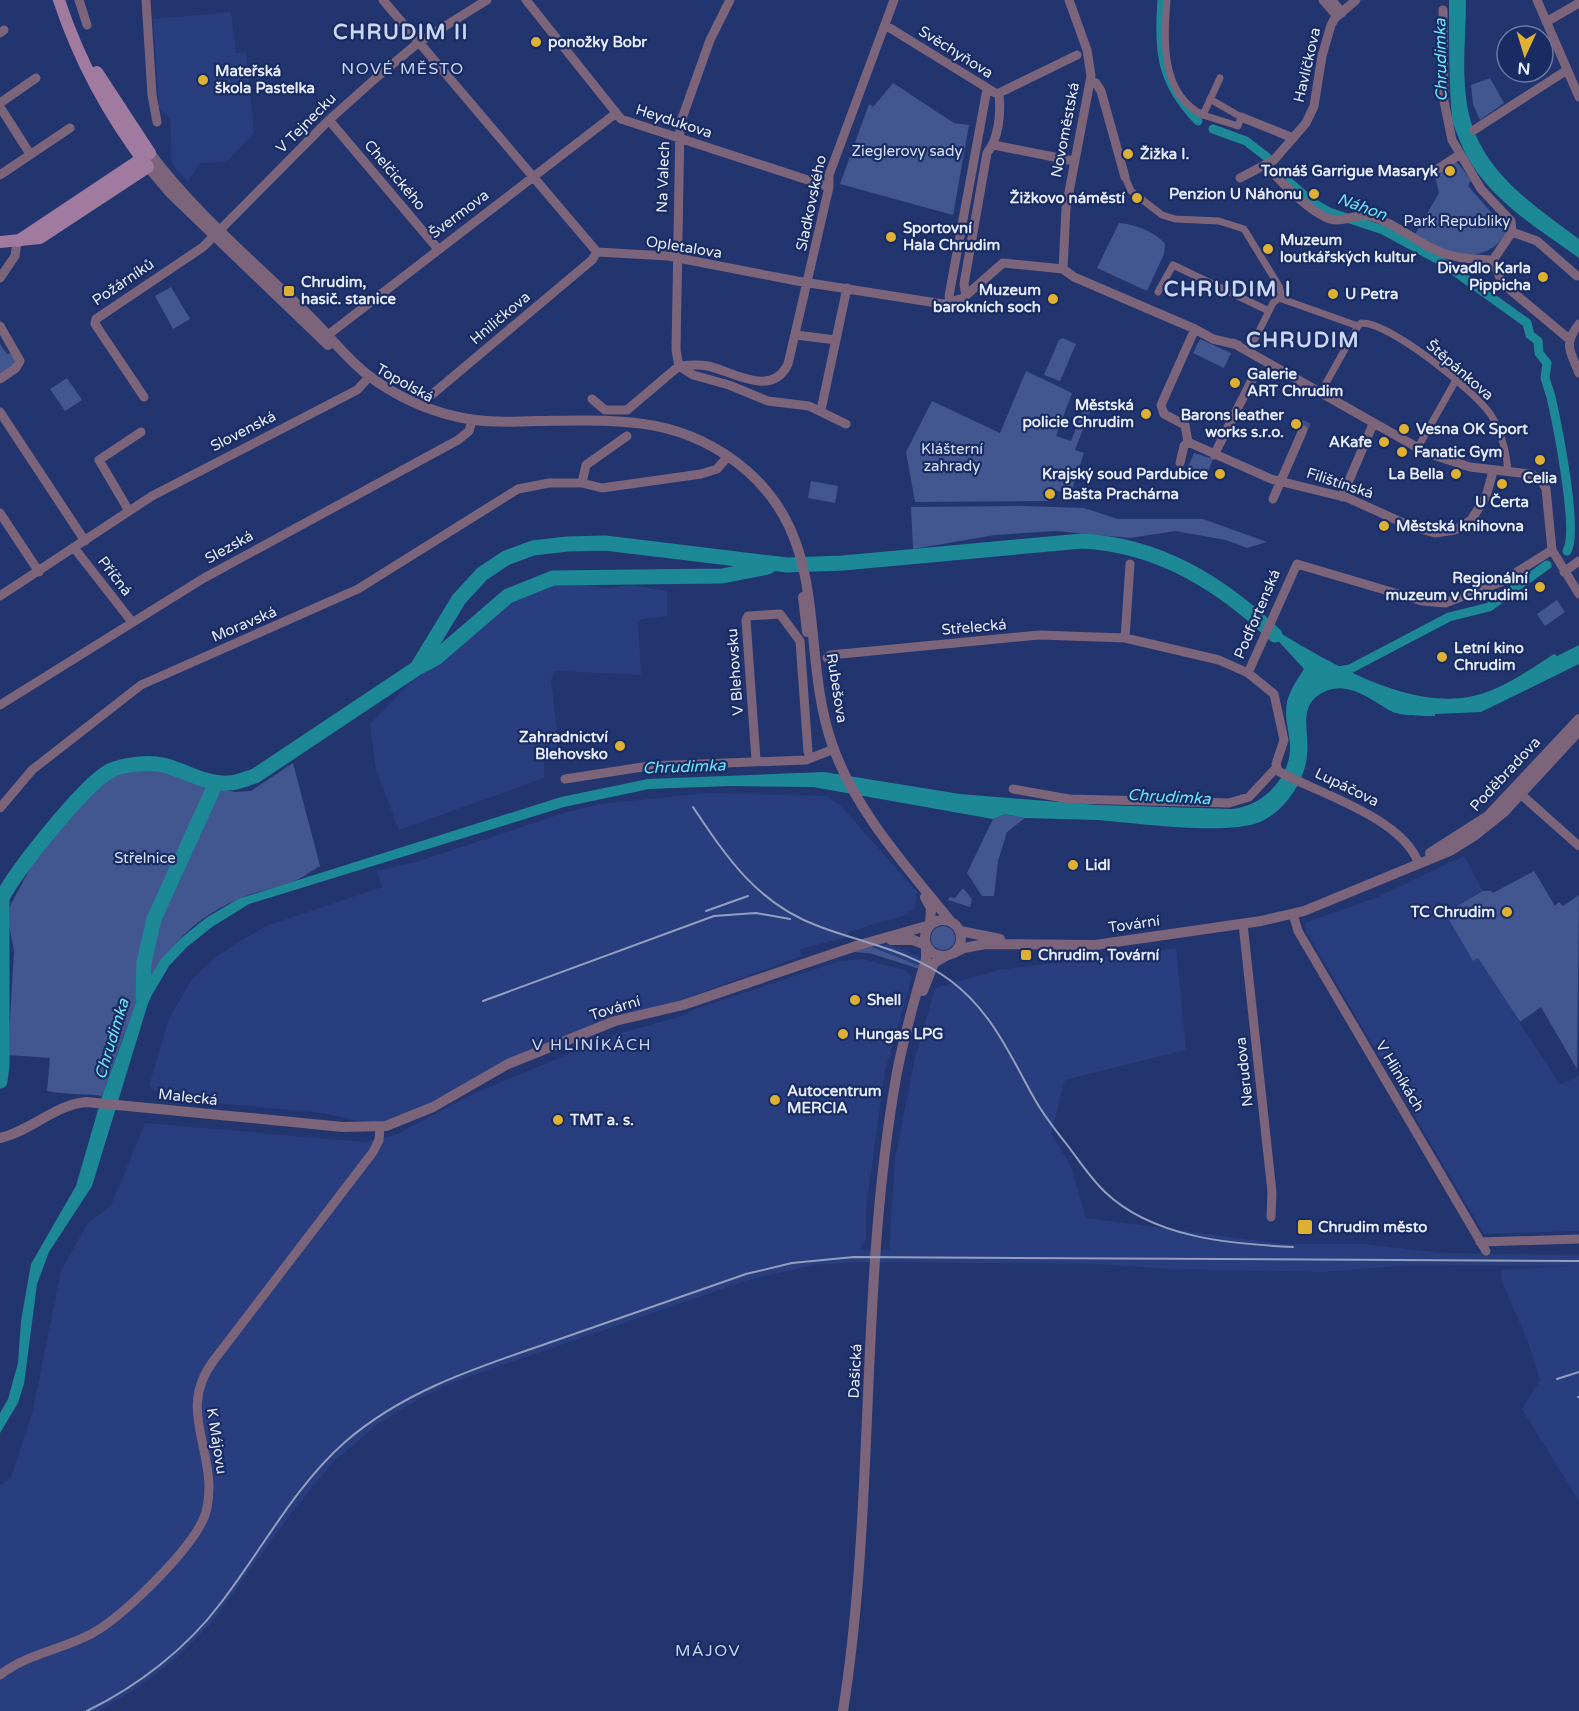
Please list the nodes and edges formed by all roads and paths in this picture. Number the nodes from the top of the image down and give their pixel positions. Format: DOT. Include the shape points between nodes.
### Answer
graph roads {
  1 [pos="58,0"];
  2 [pos="67,0"];
  3 [pos="79,0"];
  4 [pos="146,0"];
  5 [pos="383,0"];
  6 [pos="488,0"];
  7 [pos="526,0"];
  8 [pos="730,0"];
  9 [pos="894,0"];
  10 [pos="1069,0"];
  11 [pos="1167,0"];
  12 [pos="1323,0"];
  13 [pos="1332,0"];
  14 [pos="1356,0"];
  15 [pos="1537,0"];
  16 [pos="1579,3"];
  17 [pos="1443,10"];
  18 [pos="1339,14"];
  19 [pos="1546,22"];
  20 [pos="87,25"];
  21 [pos="885,25"];
  22 [pos="418,43"];
  23 [pos="1077,55"];
  24 [pos="1567,70"];
  25 [pos="36,78"];
  26 [pos="1220,78"];
  27 [pos="1090,81"];
  28 [pos="987,89"];
  29 [pos="999,94"];
  30 [pos="1579,97"];
  31 [pos="1210,99"];
  32 [pos="0,105"];
  33 [pos="1200,113"];
  34 [pos="615,114"];
  35 [pos="1241,117"];
  36 [pos="329,120"];
  37 [pos="157,122"];
  38 [pos="70,128"];
  39 [pos="1474,130"];
  40 [pos="1293,138"];
  41 [pos="679,139"];
  42 [pos="994,145"];
  43 [pos="30,154"];
  44 [pos="1459,155"];
  45 [pos="149,160"];
  46 [pos="1074,161"];
  47 [pos="1269,163"];
  48 [pos="1436,170"];
  49 [pos="0,175"];
  50 [pos="1125,177"];
  51 [pos="533,178"];
  52 [pos="1240,178"];
  53 [pos="829,187"];
  54 [pos="1512,232"];
  55 [pos="217,234"];
  56 [pos="0,242"];
  57 [pos="17,242"];
  58 [pos="438,249"];
  59 [pos="597,252"];
  60 [pos="676,258"];
  61 [pos="1493,260"];
  62 [pos="1063,269"];
  63 [pos="1577,276"];
  64 [pos="0,278"];
  65 [pos="809,282"];
  66 [pos="847,288"];
  67 [pos="1158,292"];
  68 [pos="966,296"];
  69 [pos="1282,297"];
  70 [pos="951,304"];
  71 [pos="1269,311"];
  72 [pos="1579,324"];
  73 [pos="0,326"];
  74 [pos="1358,326"];
  75 [pos="1195,329"];
  76 [pos="796,335"];
  77 [pos="325,338"];
  78 [pos="1569,339"];
  79 [pos="836,340"];
  80 [pos="1249,351"];
  81 [pos="679,366"];
  82 [pos="1579,373"];
  83 [pos="1254,376"];
  84 [pos="368,378"];
  85 [pos="0,379"];
  86 [pos="1456,380"];
  87 [pos="1321,392"];
  88 [pos="144,397"];
  89 [pos="592,399"];
  90 [pos="423,407"];
  91 [pos="821,411"];
  92 [pos="0,412"];
  93 [pos="471,422"];
  94 [pos="846,424"];
  95 [pos="1375,425"];
  96 [pos="1303,430"];
  97 [pos="141,432"];
  98 [pos="627,436"];
  99 [pos="1188,442"];
  100 [pos="1417,449"];
  101 [pos="1214,455"];
  102 [pos="726,459"];
  103 [pos="1180,463"];
  104 [pos="1494,471"];
  105 [pos="1508,472"];
  106 [pos="1280,482"];
  107 [pos="582,483"];
  108 [pos="1342,497"];
  109 [pos="1273,499"];
  110 [pos="129,511"];
  111 [pos="0,513"];
  112 [pos="85,541"];
  113 [pos="75,549"];
  114 [pos="1555,556"];
  115 [pos="1579,561"];
  116 [pos="1130,564"];
  117 [pos="39,572"];
  118 [pos="1564,572"];
  119 [pos="1579,594"];
  120 [pos="0,596"];
  121 [pos="132,622"];
  122 [pos="1125,638"];
  123 [pos="827,658"];
  124 [pos="1248,673"];
  125 [pos="0,705"];
  126 [pos="1579,719"];
  127 [pos="1579,731"];
  128 [pos="831,751"];
  129 [pos="808,752"];
  130 [pos="756,760"];
  131 [pos="1279,770"];
  132 [pos="565,779"];
  133 [pos="1013,789"];
  134 [pos="1517,791"];
  135 [pos="857,802"];
  136 [pos="0,808"];
  137 [pos="1579,846"];
  138 [pos="1418,862"];
  139 [pos="1293,914"];
  140 [pos="951,922"];
  141 [pos="1243,924"];
  142 [pos="930,925"];
  143 [pos="960,931"];
  144 [pos="870,942"];
  145 [pos="1030,945"];
  146 [pos="926,946"];
  147 [pos="950,955"];
  148 [pos="907,1034"];
  149 [pos="380,1127"];
  150 [pos="0,1138"];
  151 [pos="1271,1217"];
  152 [pos="1579,1239"];
  153 [pos="1480,1242"];
  154 [pos="1486,1251"];
  155 [pos="0,1676"];
  156 [pos="843,1711"];
  1 -- 45 [label="main road" via="101,98 117,125"];
  2 -- 45 [label="main road" via="101,79"];
  3 -- 20 [label="street"];
  4 -- 37 [label="street"];
  5 -- 22 [label="street"];
  6 -- 22 [label="street, V Tejnecku"];
  7 -- 34 [label="street, Heydukova"];
  8 -- 41 [label="street, Na Valech" via="685,106"];
  9 -- 21 [label="street, Sladkovského"];
  10 -- 27 [label="street, Novoměstská" via="1088,50"];
  11 -- 33 [label="street" via="1165,51 1171,77 1177,91"];
  12 -- 18 [label="street"];
  13 -- 18 [label="street"];
  14 -- 18 [label="street, Havlíčkova"];
  15 -- 19 [label="street"];
  16 -- 19 [label="street"];
  17 -- 44 [label="street" via="1444,101"];
  18 -- 40 [label="street, Havlíčkova" via="1322,56 1312,111"];
  19 -- 24 [label="street"];
  21 -- 28 [label="street, Svěchyňova"];
  21 -- 53 [label="street, Sladkovského" via="843,131"];
  22 -- 36 [label="street, V Tejnecku"];
  22 -- 51 [label="street"];
  23 -- 29 [label="street, Svěchyňova"];
  24 -- 30 [label="street"];
  24 -- 39 [label="street"];
  25 -- 32 [label="street"];
  26 -- 31 [label="street"];
  27 -- 46 [label="street, Novoměstská"];
  27 -- 50 [label="street" via="1101,91"];
  28 -- 29 [label="street, Svěchyňova"];
  28 -- 70 [label="street" via="949,296"];
  29 -- 42 [label="street" via="1001,108"];
  31 -- 33 [label="street"];
  31 -- 35 [label="street"];
  32 -- 43 [label="street"];
  33 -- 35 [label="street" via="1238,126"];
  34 -- 41 [label="street, Heydukova"];
  34 -- 51 [label="street, Švermova"];
  35 -- 40 [label="street"];
  36 -- 55 [label="street, V Tejnecku"];
  36 -- 58 [label="street, Chelčického"];
  38 -- 43 [label="street"];
  40 -- 47 [label="street, Havlíčkova"];
  41 -- 53 [label="street, Heydukova"];
  41 -- 60 [label="street, Na Valech"];
  42 -- 46 [label="street"];
  42 -- 68 [label="street" via="987,153 964,284"];
  43 -- 49 [label="street"];
  44 -- 48 [label="street"];
  44 -- 54 [label="street" via="1481,189 1511,221"];
  45 -- 55 [label="street, Topolská"];
  45 -- 57 [label="main road" via="40,238"];
  46 -- 62 [label="street, Novoměstská" via="1065,219"];
  47 -- 52 [label="street"];
  47 -- 61 [label="street" via="1315,211 1332,220 1362,214 1448,255"];
  50 -- 69 [label="street" via="1131,191 1155,211 1175,219 1230,222 1244,229"];
  51 -- 58 [label="street, Švermova"];
  51 -- 59 [label="street"];
  53 -- 65 [label="street, Sladkovského"];
  54 -- 61 [label="street"];
  54 -- 63 [label="street" via="1537,241"];
  55 -- 77 [label="street, Topolská"];
  55 -- 88 [label="street, Požárníků" via="95,320"];
  56 -- 57 [label="main road"];
  57 -- 64 [label="street" via="15,256"];
  58 -- 77 [label="street, Švermova"];
  59 -- 60 [label="street, Opletalova"];
  59 -- 90 [label="street, Hniličkova" via="429,397"];
  60 -- 65 [label="street, Opletalova"];
  60 -- 81 [label="street, Na Valech"];
  61 -- 78 [label="street" via="1502,284"];
  62 -- 68 [label="street" via="1003,263"];
  62 -- 75 [label="street" via="1074,278"];
  65 -- 66 [label="street, Opletalova"];
  65 -- 76 [label="street, Sladkovského"];
  66 -- 70 [label="street, Opletalova"];
  66 -- 79 [label="street"];
  67 -- 71 [label="street" via="1173,265"];
  68 -- 70 [label="street"];
  69 -- 71 [label="street" via="1275,300"];
  69 -- 74 [label="street, Štěpánkova"];
  71 -- 80 [label="street"];
  72 -- 78 [label="street"];
  73 -- 85 [label="street" via="20,360 16,368"];
  74 -- 86 [label="street, Štěpánkova" via="1369,324 1402,340"];
  74 -- 87 [label="street"];
  75 -- 80 [label="street"];
  75 -- 99 [label="street" via="1161,405 1164,414 1185,425"];
  76 -- 79 [label="street"];
  76 -- 81 [label="street, Sladkovského" via="784,373 776,379 761,382 710,366"];
  77 -- 84 [label="street, Topolská"];
  78 -- 82 [label="street"];
  79 -- 91 [label="street"];
  80 -- 87 [label="street"];
  81 -- 89 [label="street" via="627,410 605,410"];
  81 -- 91 [label="street" via="693,375 768,401 803,404"];
  83 -- 101 [label="street"];
  84 -- 90 [label="street, Topolská"];
  84 -- 93 [label="street, Topolská" via="416,409"];
  84 -- 110 [label="street, Slovenská" via="357,390 162,490"];
  86 -- 100 [label="street"];
  86 -- 105 [label="street, Štěpánkova" via="1493,419"];
  87 -- 95 [label="street"];
  90 -- 93 [label="street, Topolská"];
  91 -- 94 [label="street"];
  92 -- 112 [label="street"];
  93 -- 102 [label="street, Topolská" via="506,428 651,431"];
  93 -- 121 [label="street, Slezská" via="467,433 458,440 204,578"];
  95 -- 100 [label="street"];
  95 -- 108 [label="street"];
  96 -- 106 [label="street"];
  97 -- 110 [label="street" via="99,460"];
  98 -- 107 [label="street" via="586,465"];
  99 -- 101 [label="street, Filištínská"];
  99 -- 103 [label="street"];
  100 -- 104 [label="street" via="1461,465"];
  101 -- 106 [label="street, Filištínská"];
  102 -- 107 [label="street" via="708,472 675,478 602,488"];
  102 -- 128 [label="street, Rubešova" via="771,508 794,547 812,641 818,717"];
  104 -- 105 [label="street"];
  104 -- 108 [label="street, Filištínská" via="1480,509 1465,525 1448,532 1421,530"];
  105 -- 114 [label="street" via="1534,475 1544,483"];
  106 -- 108 [label="street, Filištínská"];
  106 -- 109 [label="street"];
  107 -- 136 [label="street, Moravská" via="542,483 519,489 358,589 141,685 32,770"];
  110 -- 112 [label="street, Slovenská"];
  111 -- 117 [label="street"];
  112 -- 113 [label="street, Slovenská"];
  113 -- 117 [label="street, Slovenská"];
  113 -- 121 [label="street, Příčná"];
  114 -- 118 [label="street"];
  114 -- 124 [label="street, Podfortenská" via="1444,603 1422,601 1304,565 1294,567"];
  115 -- 118 [label="street"];
  116 -- 122 [label="street"];
  117 -- 120 [label="street, Slovenská"];
  118 -- 119 [label="street"];
  121 -- 125 [label="street, Slezská"];
  122 -- 123 [label="street, Střelecká" via="1039,635 830,654"];
  122 -- 124 [label="street, Střelecká" via="1211,658"];
  124 -- 131 [label="street, Střelecká" via="1273,692 1276,700 1284,743"];
  126 -- 134 [label="street, Poděbradova"];
  127 -- 134 [label="street, Poděbradova"];
  128 -- 130 [label="street" via="806,760"];
  128 -- 135 [label="street, Rubešova"];
  129 -- 130 [label="street, V Blehovsku" via="799,639 780,614 748,616"];
  130 -- 132 [label="street" via="635,767"];
  131 -- 133 [label="street" via="1250,797 1229,803 1069,799"];
  131 -- 138 [label="street, Lupáčova" via="1378,819 1413,852"];
  134 -- 137 [label="street"];
  134 -- 138 [label="street, Poděbradova" via="1498,818 1474,836 1450,851"];
  135 -- 140 [label="street, Rubešova"];
  135 -- 142 [label="street, Rubešova" via="929,904"];
  138 -- 139 [label="street, Poděbradova"];
  139 -- 141 [label="street, Poděbradova"];
  139 -- 153 [label="street, V Hliníkách" via="1298,931"];
  140 -- 142 [label="street" via="940,920"];
  140 -- 143 [label="street"];
  141 -- 145 [label="street, Tovární" via="1095,945"];
  141 -- 151 [label="street, Nerudova" via="1271,1181"];
  142 -- 144 [label="street, Tovární"];
  142 -- 146 [label="street" via="925,935"];
  143 -- 145 [label="street, Tovární"];
  143 -- 147 [label="street" via="961,942"];
  144 -- 146 [label="street, Tovární" via="913,940"];
  144 -- 149 [label="street, Tovární" via="683,1005 615,1021 514,1061 420,1113"];
  145 -- 147 [label="street, Tovární" via="985,944"];
  146 -- 147 [label="street" via="935,955"];
  146 -- 148 [label="street, Dašická"];
  147 -- 148 [label="street, Dašická" via="933,966"];
  148 -- 156 [label="street, Dašická" via="896,1075 883,1170 856,1591"];
  149 -- 150 [label="street, Malecká" via="343,1127 92,1102 71,1104"];
  149 -- 155 [label="street, K Májovu" via="373,1152 202,1380 196,1411 209,1495 206,1514 197,1531 150,1584 101,1629 27,1659"];
  152 -- 153 [label="street"];
  153 -- 154 [label="street, V Hliníkách"];
}
